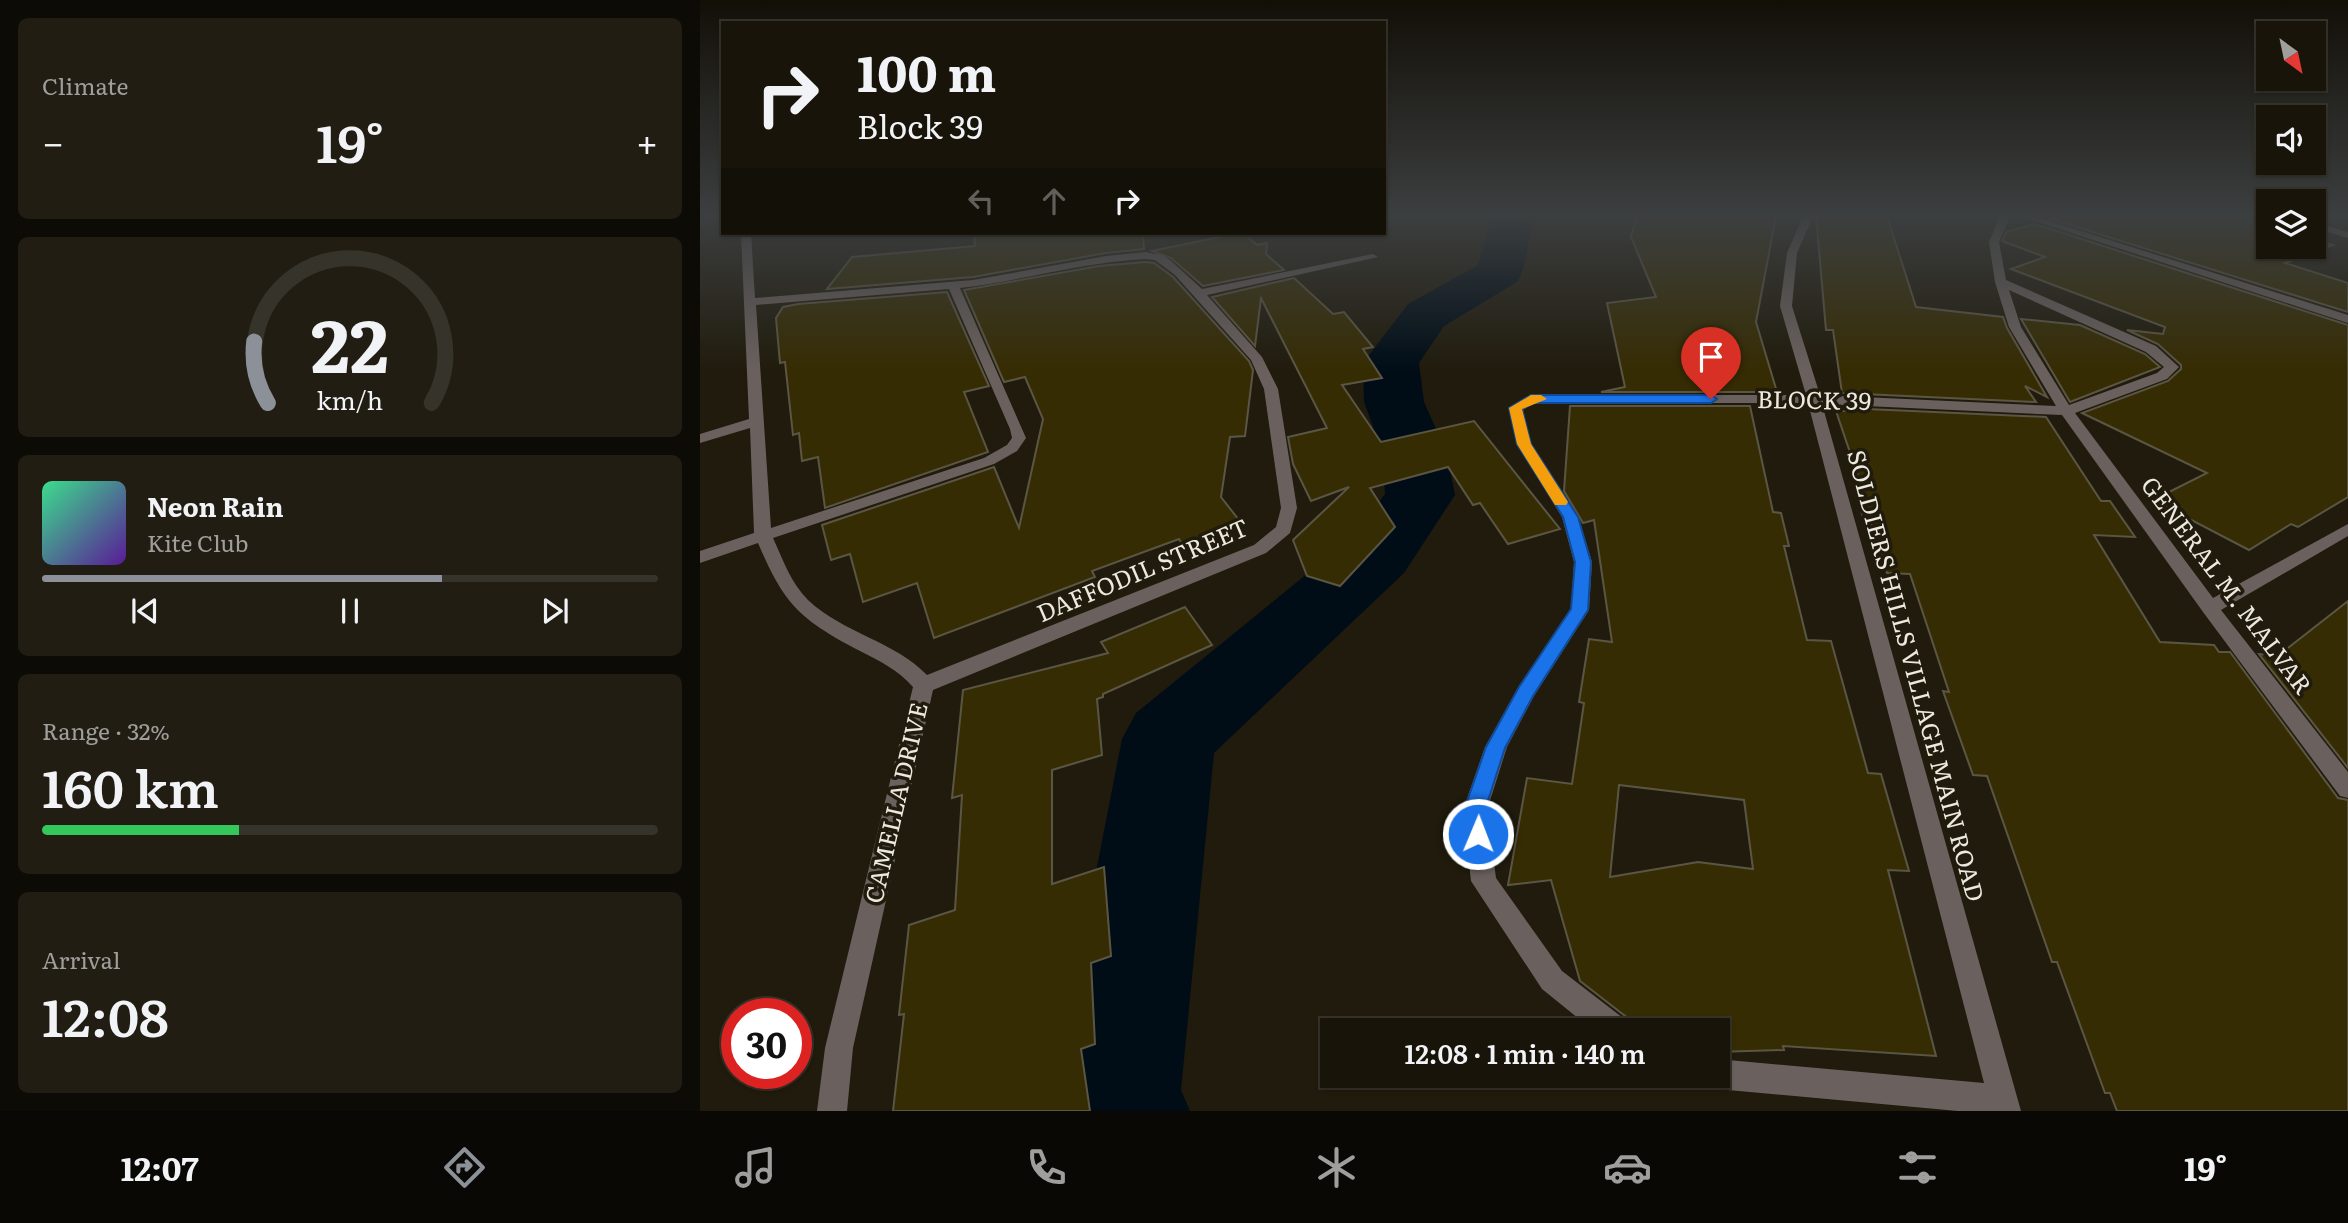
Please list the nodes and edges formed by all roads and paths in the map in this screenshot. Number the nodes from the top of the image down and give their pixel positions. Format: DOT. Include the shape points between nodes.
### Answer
graph roads {
  1 [pos="748,268"];
  2 [pos="1072,268"];
  3 [pos="1173,268"];
  4 [pos="1320,268"];
  5 [pos="1790,268"];
  6 [pos="1999,268"];
  7 [pos="2188,268"];
  8 [pos="2001,282"];
  9 [pos="953,285"];
  10 [pos="1198,293"];
  11 [pos="750,302"];
  12 [pos="2348,319"];
  13 [pos="1814,399"];
  14 [pos="2066,411"];
  15 [pos="757,421"];
  16 [pos="700,439"];
  17 [pos="2348,529"];
  18 [pos="763,534"];
  19 [pos="700,557"];
  20 [pos="2210,608"];
  21 [pos="923,685"];
  22 [pos="2348,789"];
  23 [pos="1600,1018"];
  24 [pos="1730,1075"];
  25 [pos="2004,1105"];
  26 [pos="832,1111"];
  1 -- 11 [label="street, CAMELLA DRIVE"];
  2 -- 9 [label="street, DAFFODIL STREET"];
  3 -- 10 [label="street, DAFFODIL STREET"];
  4 -- 10 [label="street"];
  5 -- 13 [label="street, SOLDIERS HILLS VILLAGE MAIN ROAD" via="1786,306"];
  6 -- 8 [label="street, GENERAL M. MALVAR"];
  7 -- 12 [label="street"];
  8 -- 14 [label="street, GENERAL M. MALVAR" via="2015,327"];
  8 -- 14 [label="street, BLOCK 39" via="2151,349 2172,368 2162,376"];
  9 -- 11 [label="street, DAFFODIL STREET"];
  9 -- 18 [label="street" via="1017,429 1016,444 989,461"];
  10 -- 21 [label="street, DAFFODIL STREET" via="1255,358 1270,389 1289,508 1284,528 1260,549"];
  11 -- 15 [label="street, CAMELLA DRIVE"];
  13 -- 14 [label="street, BLOCK 39"];
  13 -- 23 [label="street, BLOCK 39" via="1531,399 1516,408 1524,444 1570,517 1583,562 1580,610 1496,747 1475,810 1484,881 1552,981"];
  13 -- 25 [label="street, SOLDIERS HILLS VILLAGE MAIN ROAD"];
  14 -- 20 [label="street, GENERAL M. MALVAR"];
  15 -- 16 [label="street"];
  15 -- 18 [label="street, CAMELLA DRIVE"];
  17 -- 20 [label="street"];
  18 -- 19 [label="street"];
  18 -- 21 [label="street, CAMELLA DRIVE" via="784,582 802,604 831,627 907,667"];
  20 -- 22 [label="street, GENERAL M. MALVAR"];
  21 -- 26 [label="street, CAMELLA DRIVE" via="839,1048"];
  24 -- 25 [label="street"];
}
